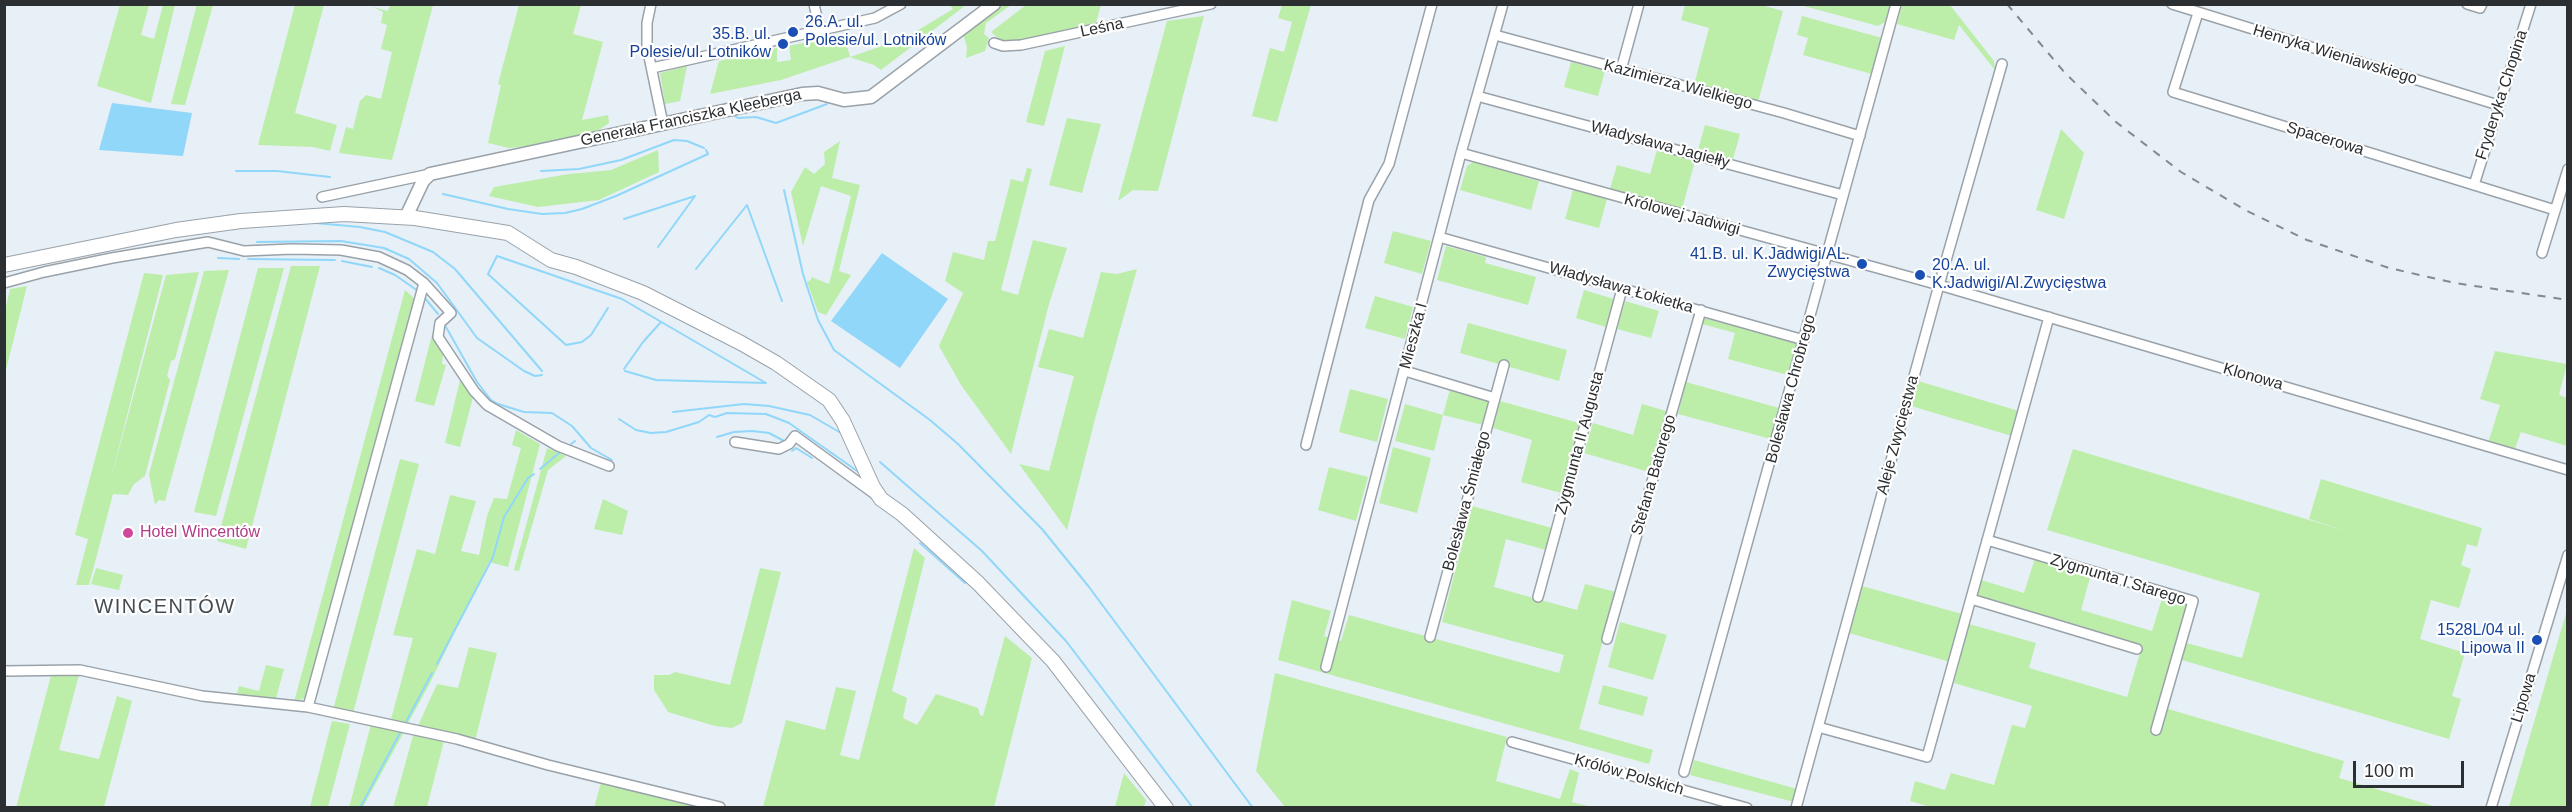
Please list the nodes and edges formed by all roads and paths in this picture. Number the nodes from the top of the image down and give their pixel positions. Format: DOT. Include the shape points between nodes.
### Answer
graph roads {
  1 [pos="651,4"];
  2 [pos="814,4"];
  3 [pos="901,4"];
  4 [pos="994,4"];
  5 [pos="1211,4"];
  6 [pos="1432,4"];
  7 [pos="1503,4"];
  8 [pos="1639,4"];
  9 [pos="1896,4"];
  10 [pos="2172,4"];
  11 [pos="2468,4"];
  12 [pos="2482,4"];
  13 [pos="2531,4"];
  14 [pos="2198,13"];
  15 [pos="820,31"];
  16 [pos="1495,35"];
  17 [pos="994,43"];
  18 [pos="2002,64"];
  19 [pos="652,68"];
  20 [pos="1621,70"];
  21 [pos="1477,96"];
  22 [pos="2498,105"];
  23 [pos="663,124"];
  24 [pos="1860,136"];
  25 [pos="1461,153"];
  26 [pos="2568,170"];
  27 [pos="430,174"];
  28 [pos="2474,185"];
  29 [pos="1843,195"];
  30 [pos="322,196"];
  31 [pos="2555,210"];
  32 [pos="406,217"];
  33 [pos="1439,237"];
  34 [pos="2542,253"];
  35 [pos="1828,255"];
  36 [pos="4,265"];
  37 [pos="4,283"];
  38 [pos="424,283"];
  39 [pos="1939,285"];
  40 [pos="1622,289"];
  41 [pos="1701,310"];
  42 [pos="2049,317"];
  43 [pos="1804,340"];
  44 [pos="1503,365"];
  45 [pos="1405,371"];
  46 [pos="1496,398"];
  47 [pos="735,442"];
  48 [pos="1306,445"];
  49 [pos="609,466"];
  50 [pos="2568,470"];
  51 [pos="881,499"];
  52 [pos="1987,540"];
  53 [pos="2568,555"];
  54 [pos="1538,597"];
  55 [pos="1971,599"];
  56 [pos="1430,637"];
  57 [pos="1607,639"];
  58 [pos="2137,649"];
  59 [pos="1326,668"];
  60 [pos="4,670"];
  61 [pos="308,707"];
  62 [pos="1818,727"];
  63 [pos="2156,730"];
  64 [pos="1512,742"];
  65 [pos="1684,772"];
  66 [pos="720,807"];
  67 [pos="1166,807"];
  68 [pos="1747,807"];
  69 [pos="1796,807"];
  70 [pos="2491,807"];
  1 -- 19 [label="street" via="646,34"];
  2 -- 15 [label="street"];
  3 -- 15 [label="street" via="875,18"];
  4 -- 23 [label="main road, Generała Franciszka Kleeberga" via="871,97 844,100 812,93"];
  5 -- 17 [label="street, Leśna" via="1021,45"];
  6 -- 48 [label="street" via="1389,164 1369,200"];
  7 -- 16 [label="street, Mieszka I"];
  8 -- 20 [label="street"];
  9 -- 24 [label="street, Bolesława Chrobrego"];
  10 -- 14 [label="street, Henryka Wieniawskiego"];
  11 -- 12 [label="street" via="2480,8"];
  13 -- 22 [label="street, Fryderyka Chopina"];
  14 -- 22 [label="street, Henryka Wieniawskiego"];
  14 -- 28 [label="street, Spacerowa" via="2173,92"];
  15 -- 19 [label="street"];
  16 -- 20 [label="street, Kazimierza Wielkiego"];
  16 -- 21 [label="street, Mieszka I"];
  18 -- 39 [label="street, Aleje Zwycięstwa"];
  19 -- 23 [label="street"];
  20 -- 24 [label="street, Kazimierza Wielkiego"];
  21 -- 25 [label="street, Mieszka I"];
  21 -- 29 [label="street, Władysława Jagiełły"];
  22 -- 28 [label="street, Fryderyka Chopina"];
  23 -- 27 [label="main road, Generała Franciszka Kleeberga"];
  24 -- 29 [label="street, Bolesława Chrobrego"];
  25 -- 33 [label="street, Mieszka I"];
  25 -- 35 [label="street, Królowej Jadwigi"];
  26 -- 31 [label="street"];
  27 -- 30 [label="street, Generała Franciszka Kleeberga"];
  27 -- 32 [label="main road"];
  28 -- 31 [label="street, Spacerowa"];
  29 -- 35 [label="street, Bolesława Chrobrego"];
  31 -- 34 [label="street"];
  32 -- 36 [label="highway" via="339,214 241,221 141,236"];
  32 -- 51 [label="highway" via="508,232 540,255 643,293 776,363 836,408"];
  33 -- 40 [label="street, Władysława Łokietka"];
  33 -- 45 [label="street, Mieszka I"];
  35 -- 39 [label="street, Królowej Jadwigi"];
  35 -- 43 [label="street, Bolesława Chrobrego"];
  37 -- 38 [label="street" via="112,258 208,242 244,251 366,253 398,264"];
  38 -- 49 [label="street" via="451,313 440,323 438,337 487,405 558,446"];
  38 -- 61 [label="street"];
  39 -- 42 [label="street, Klonowa"];
  39 -- 62 [label="street, Aleje Zwycięstwa"];
  40 -- 41 [label="street, Władysława Łokietka"];
  40 -- 54 [label="street, Zygmunta II Augusta"];
  41 -- 43 [label="street, Władysława Łokietka"];
  41 -- 57 [label="street, Stefana Batorego"];
  42 -- 50 [label="street, Klonowa"];
  42 -- 52 [label="street"];
  43 -- 65 [label="street, Bolesława Chrobrego"];
  44 -- 46 [label="street, Bolesława Śmiałego"];
  45 -- 46 [label="street"];
  45 -- 59 [label="street, Mieszka I"];
  46 -- 56 [label="street, Bolesława Śmiałego"];
  47 -- 51 [label="street" via="779,449 795,436"];
  51 -- 67 [label="highway" via="978,583 1053,661"];
  52 -- 55 [label="street"];
  52 -- 63 [label="street, Zygmunta I Starego" via="2193,601"];
  53 -- 70 [label="street, Lipowa"];
  55 -- 58 [label="street"];
  55 -- 62 [label="street" via="1927,757"];
  60 -- 61 [label="street" via="72,669 202,696"];
  61 -- 66 [label="street" via="458,739"];
  62 -- 69 [label="street, Aleje Zwycięstwa"];
  64 -- 68 [label="street, Królów Polskich"];
}
